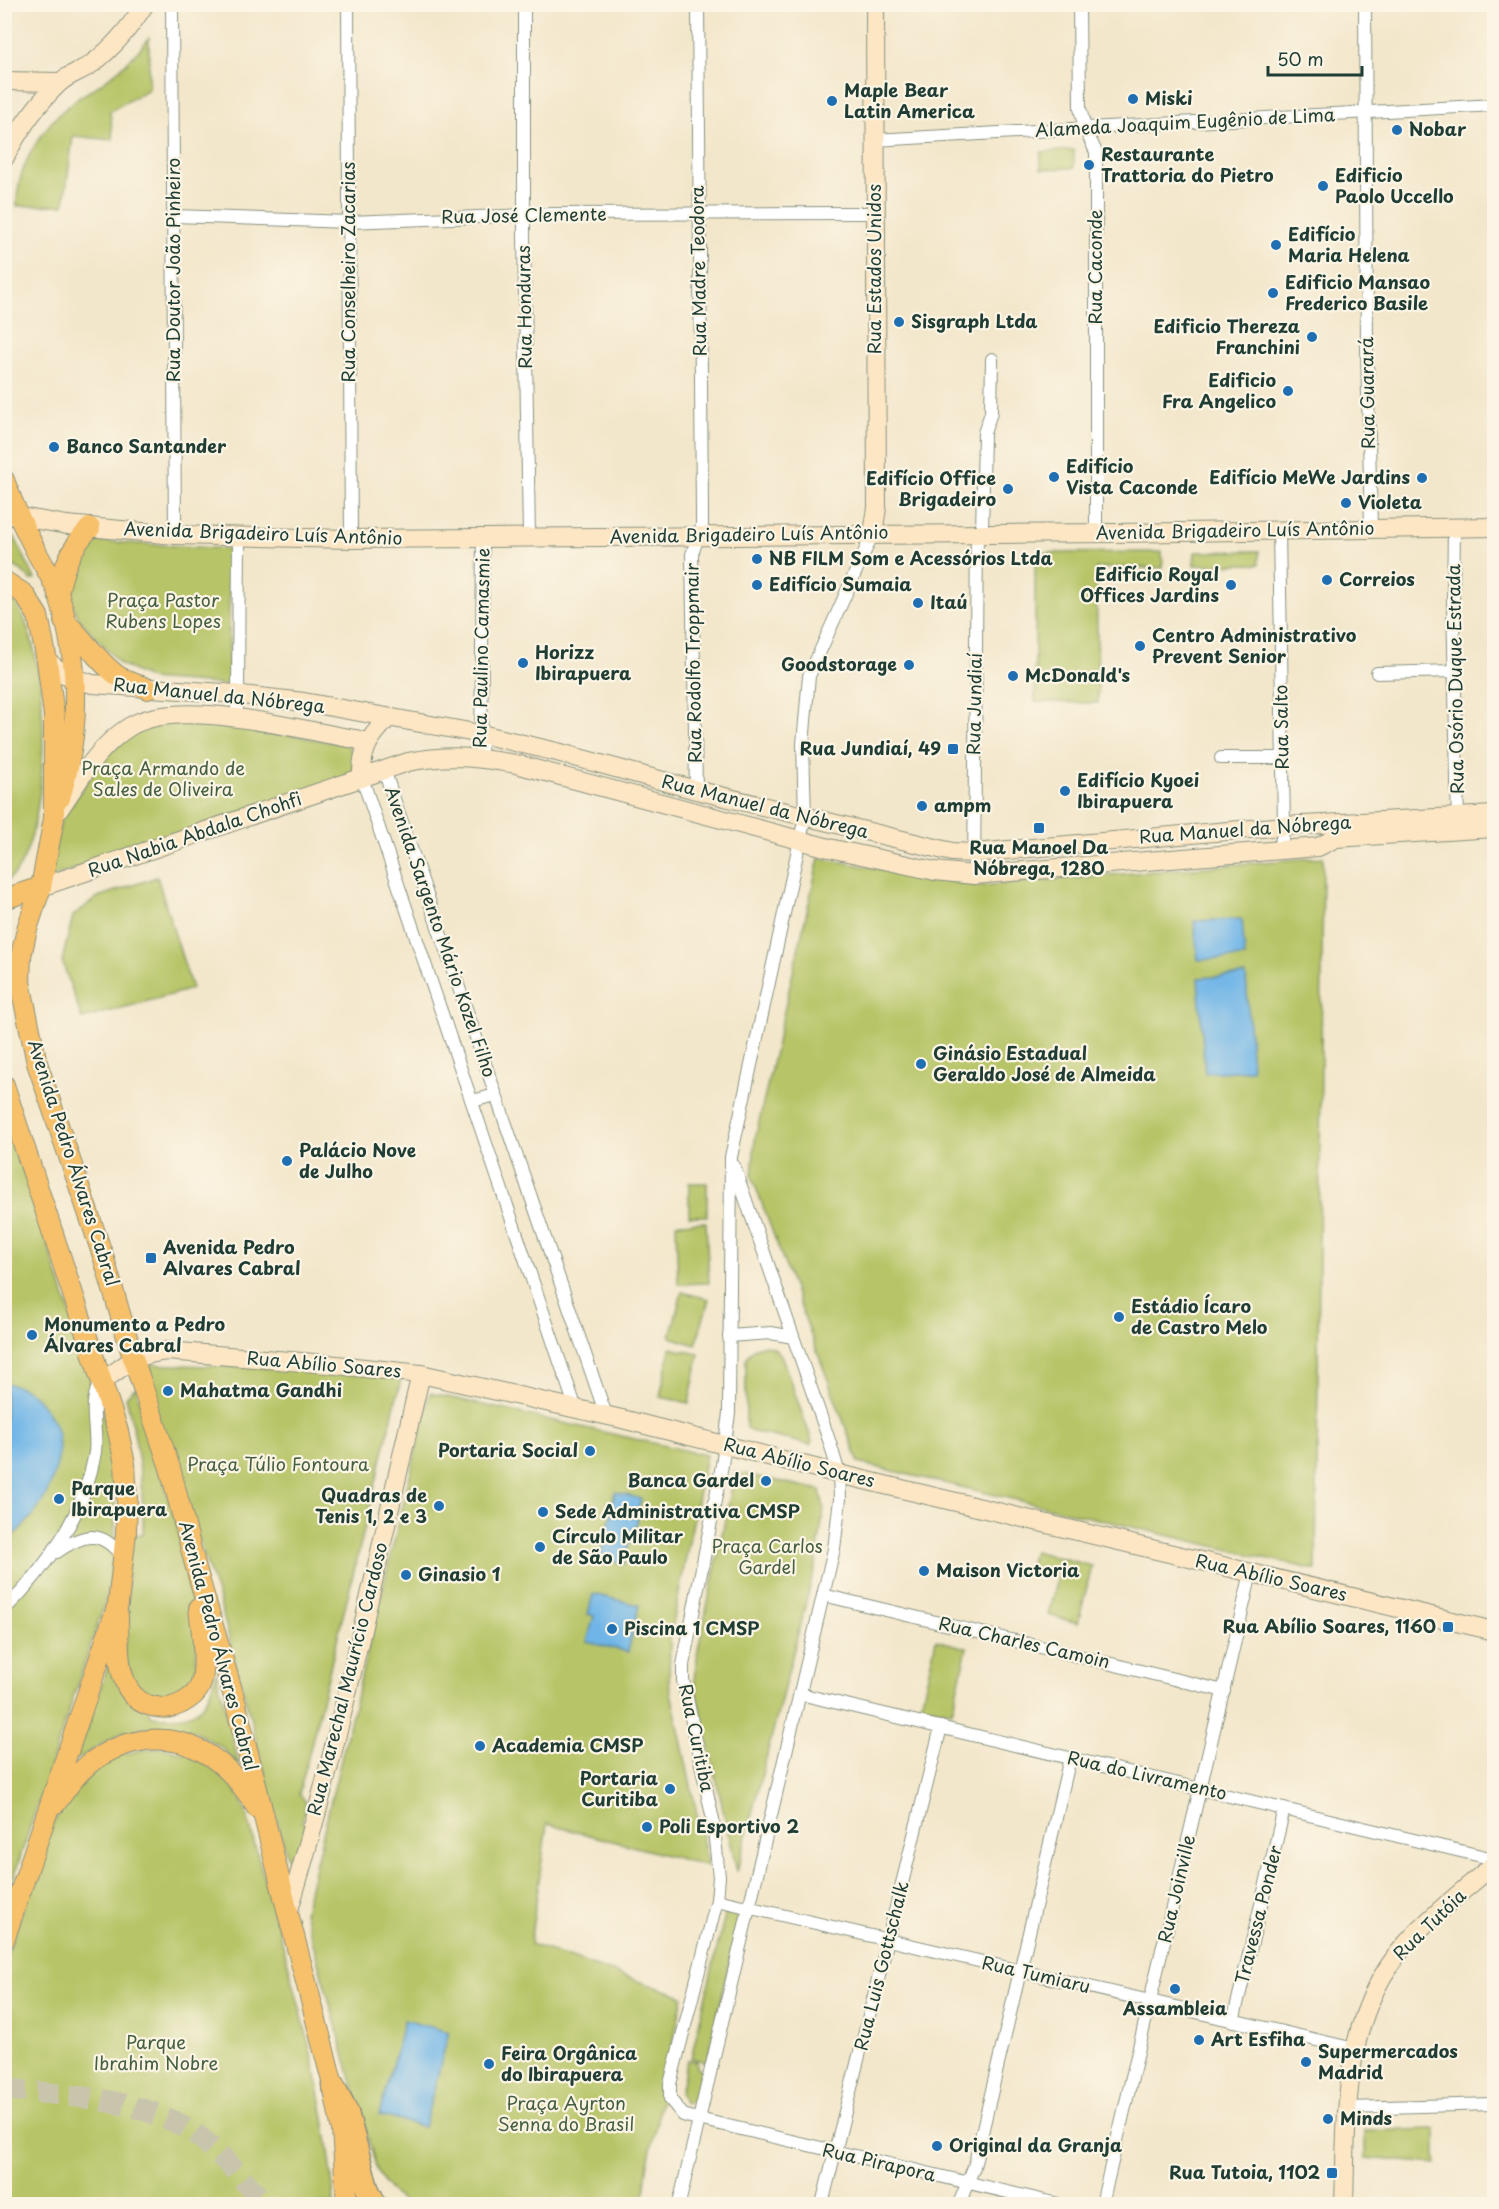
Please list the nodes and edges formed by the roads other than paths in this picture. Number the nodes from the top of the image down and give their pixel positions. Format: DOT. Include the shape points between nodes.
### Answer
graph roads {
  1 [pos="145,4"];
  2 [pos="172,4"];
  3 [pos="348,4"];
  4 [pos="524,4"];
  5 [pos="698,4"];
  6 [pos="874,4"];
  7 [pos="1079,4"];
  8 [pos="1365,4"];
  9 [pos="4,81"];
  10 [pos="60,82"];
  11 [pos="1494,105"];
  12 [pos="1365,112"];
  13 [pos="1085,129"];
  14 [pos="874,140"];
  15 [pos="4,159"];
  16 [pos="875,213"];
  17 [pos="698,214"];
  18 [pos="174,216"];
  19 [pos="524,217"];
  20 [pos="349,222"];
  21 [pos="992,359"];
  22 [pos="4,480"];
  23 [pos="11,515"];
  24 [pos="1494,527"];
  25 [pos="90,528"];
  26 [pos="1454,528"];
  27 [pos="1371,529"];
  28 [pos="1279,530"];
  29 [pos="873,533"];
  30 [pos="979,533"];
  31 [pos="1096,533"];
  32 [pos="175,535"];
  33 [pos="698,536"];
  34 [pos="239,537"];
  35 [pos="529,537"];
  36 [pos="483,538"];
  37 [pos="351,539"];
  38 [pos="4,581"];
  39 [pos="58,594"];
  40 [pos="64,621"];
  41 [pos="47,661"];
  42 [pos="1455,670"];
  43 [pos="1377,673"];
  44 [pos="74,678"];
  45 [pos="148,689"];
  46 [pos="238,695"];
  47 [pos="388,718"];
  48 [pos="236,719"];
  49 [pos="481,734"];
  50 [pos="366,742"];
  51 [pos="556,752"];
  52 [pos="481,758"];
  53 [pos="1221,758"];
  54 [pos="1283,758"];
  55 [pos="384,770"];
  56 [pos="550,774"];
  57 [pos="362,778"];
  58 [pos="696,790"];
  59 [pos="1494,815"];
  60 [pos="805,817"];
  61 [pos="54,818"];
  62 [pos="1458,823"];
  63 [pos="1284,826"];
  64 [pos="1494,828"];
  65 [pos="800,841"];
  66 [pos="1276,852"];
  67 [pos="974,853"];
  68 [pos="974,875"];
  69 [pos="41,887"];
  70 [pos="4,899"];
  71 [pos="4,1085"];
  72 [pos="496,1095"];
  73 [pos="471,1101"];
  74 [pos="731,1156"];
  75 [pos="729,1336"];
  76 [pos="793,1337"];
  77 [pos="133,1358"];
  78 [pos="421,1374"];
  79 [pos="103,1381"];
  80 [pos="576,1409"];
  81 [pos="606,1415"];
  82 [pos="725,1444"];
  83 [pos="838,1474"];
  84 [pos="51,1556"];
  85 [pos="123,1558"];
  86 [pos="196,1568"];
  87 [pos="1251,1573"];
  88 [pos="823,1595"];
  89 [pos="118,1604"];
  90 [pos="4,1610"];
  91 [pos="1494,1631"];
  92 [pos="1224,1691"];
  93 [pos="800,1694"];
  94 [pos="940,1727"];
  95 [pos="1070,1758"];
  96 [pos="1201,1789"];
  97 [pos="1284,1809"];
  98 [pos="45,1820"];
  99 [pos="266,1824"];
  100 [pos="1494,1859"];
  101 [pos="1494,1864"];
  102 [pos="717,1900"];
  103 [pos="749,1908"];
  104 [pos="288,1913"];
  105 [pos="4,1940"];
  106 [pos="888,1940"];
  107 [pos="1019,1971"];
  108 [pos="1150,2002"];
  109 [pos="1233,2021"];
  110 [pos="1355,2049"];
  111 [pos="333,2085"];
  112 [pos="1494,2104"];
  113 [pos="1348,2108"];
  114 [pos="700,2120"];
  115 [pos="835,2153"];
  116 [pos="967,2183"];
  117 [pos="347,2205"];
  118 [pos="375,2205"];
  119 [pos="679,2205"];
  120 [pos="822,2205"];
  121 [pos="959,2205"];
  122 [pos="1058,2205"];
  123 [pos="1102,2205"];
  124 [pos="1344,2205"];
  1 -- 10 [label="street" via="110,48"];
  2 -- 18 [label="street, Rua Doutor João Pinheiro"];
  3 -- 20 [label="street, Rua Conselheiro Zacarias"];
  4 -- 19 [label="street, Rua Honduras"];
  5 -- 17 [label="street, Rua Madre Teodora"];
  6 -- 14 [label="street, Rua Estados Unidos"];
  7 -- 13 [label="street, Rua Caconde" via="1080,108"];
  8 -- 12 [label="street, Rua Guarará"];
  9 -- 10 [label="street"];
  10 -- 15 [label="street" via="26,120"];
  11 -- 12 [label="street, Alameda Joaquim Eugênio de Lima"];
  12 -- 13 [label="street, Alameda Joaquim Eugênio de Lima"];
  12 -- 27 [label="street, Rua Guarará"];
  13 -- 14 [label="street, Alameda Joaquim Eugênio de Lima"];
  13 -- 31 [label="street, Rua Caconde" via="1096,152"];
  14 -- 16 [label="street, Rua Estados Unidos"];
  16 -- 17 [label="street, Rua José Clemente"];
  16 -- 29 [label="street, Rua Estados Unidos" via="877,508"];
  17 -- 19 [label="street, Rua José Clemente"];
  17 -- 33 [label="street, Rua Madre Teodora" via="702,526"];
  18 -- 20 [label="street, Rua José Clemente"];
  18 -- 32 [label="street, Rua Doutor João Pinheiro"];
  19 -- 20 [label="street, Rua José Clemente"];
  19 -- 35 [label="street, Rua Honduras"];
  20 -- 37 [label="street, Rua Conselheiro Zacarias"];
  21 -- 30 [label="street, Rua Jundiaí" via="991,413 984,434"];
  22 -- 23 [label="main road"];
  23 -- 25 [label="street, Avenida Brigadeiro Luís Antônio"];
  23 -- 39 [label="main road"];
  24 -- 26 [label="street, Avenida Brigadeiro Luís Antônio"];
  25 -- 32 [label="street, Avenida Brigadeiro Luís Antônio"];
  25 -- 39 [label="main road" via="68,557"];
  26 -- 27 [label="street, Avenida Brigadeiro Luís Antônio"];
  26 -- 42 [label="street, Rua Osório Duque Estrada"];
  27 -- 28 [label="street, Avenida Brigadeiro Luís Antônio"];
  28 -- 31 [label="street, Avenida Brigadeiro Luís Antônio"];
  28 -- 54 [label="street, Rua Salto"];
  29 -- 30 [label="street, Avenida Brigadeiro Luís Antônio"];
  29 -- 33 [label="street, Avenida Brigadeiro Luís Antônio"];
  29 -- 60 [label="street, Rua Curitiba" via="809,676 804,744"];
  30 -- 31 [label="street, Avenida Brigadeiro Luís Antônio"];
  30 -- 67 [label="street, Rua Jundiaí"];
  32 -- 34 [label="street, Avenida Brigadeiro Luís Antônio"];
  33 -- 35 [label="street, Avenida Brigadeiro Luís Antônio"];
  33 -- 58 [label="street, Rua Rodolfo Troppmair" via="692,554"];
  34 -- 37 [label="street, Avenida Brigadeiro Luís Antônio"];
  34 -- 46 [label="street"];
  35 -- 36 [label="street, Avenida Brigadeiro Luís Antônio"];
  36 -- 37 [label="street, Avenida Brigadeiro Luís Antônio"];
  36 -- 49 [label="street, Rua Paulino Camasmie"];
  38 -- 41 [label="main road" via="24,594 38,616"];
  39 -- 40 [label="main road"];
  40 -- 44 [label="main road"];
  40 -- 45 [label="main road" via="113,672"];
  41 -- 44 [label="street, Rua Manuel da Nóbrega"];
  41 -- 61 [label="main road" via="54,715"];
  42 -- 43 [label="street"];
  42 -- 62 [label="street, Rua Osório Duque Estrada"];
  44 -- 45 [label="street, Rua Manuel da Nóbrega" via="92,684"];
  44 -- 61 [label="main road" via="75,735"];
  45 -- 46 [label="street, Rua Manuel da Nóbrega"];
  46 -- 47 [label="street, Rua Manuel da Nóbrega" via="304,702"];
  46 -- 48 [label="street"];
  47 -- 49 [label="street, Rua Manuel da Nóbrega"];
  47 -- 50 [label="street"];
  48 -- 50 [label="street, Rua Manuel da Nóbrega"];
  48 -- 61 [label="street, Rua Manuel da Nóbrega" via="178,714 149,718 129,727 93,760"];
  49 -- 51 [label="street, Rua Manuel da Nóbrega"];
  49 -- 52 [label="street, Rua Paulino Camasmie"];
  50 -- 57 [label="street"];
  51 -- 56 [label="street"];
  51 -- 58 [label="street, Rua Manuel da Nóbrega"];
  52 -- 55 [label="street, Rua Manuel da Nóbrega" via="438,756"];
  52 -- 56 [label="street, Rua Manuel da Nóbrega"];
  53 -- 54 [label="street"];
  54 -- 63 [label="street, Rua Salto"];
  55 -- 57 [label="street, Rua Nabia Abdala Chohfi"];
  55 -- 72 [label="street, Avenida Sargento Mário Kozel Filho"];
  56 -- 65 [label="street, Rua Manuel da Nóbrega"];
  57 -- 69 [label="street, Rua Nabia Abdala Chohfi"];
  57 -- 73 [label="street, Avenida Sargento Mário Kozel Filho"];
  58 -- 60 [label="street, Rua Manuel da Nóbrega"];
  59 -- 62 [label="street, Rua Manuel da Nóbrega"];
  60 -- 65 [label="street, Rua Curitiba"];
  60 -- 67 [label="street, Rua Manuel da Nóbrega" via="952,852"];
  61 -- 69 [label="main road, Avenida Pedro Álvares Cabral"];
  62 -- 63 [label="street, Rua Manuel da Nóbrega"];
  62 -- 64 [label="street, Rua Manuel da Nóbrega"];
  62 -- 66 [label="street, Rua Manuel da Nóbrega" via="1336,838 1318,847"];
  63 -- 66 [label="street, Rua Salto"];
  63 -- 67 [label="street, Rua Manuel da Nóbrega"];
  65 -- 68 [label="street, Rua Manuel da Nóbrega" via="935,871"];
  65 -- 74 [label="street, Rua Curitiba"];
  66 -- 68 [label="street, Rua Manuel da Nóbrega"];
  67 -- 68 [label="street, Rua Jundiaí"];
  69 -- 70 [label="main road, Rua Nabia Abdala Chohfi"];
  69 -- 77 [label="main road, Avenida Pedro Álvares Cabral" via="21,956 20,982 37,1063 104,1258"];
  71 -- 79 [label="main road"];
  72 -- 73 [label="street, Avenida Sargento Mário Kozel Filho"];
  72 -- 81 [label="street, Avenida Sargento Mário Kozel Filho"];
  73 -- 80 [label="street, Avenida Sargento Mário Kozel Filho"];
  74 -- 75 [label="street, Rua Curitiba"];
  74 -- 76 [label="street"];
  75 -- 76 [label="street" via="763,1333"];
  75 -- 82 [label="street, Rua Curitiba"];
  76 -- 83 [label="street"];
  77 -- 78 [label="street, Rua Abílio Soares" via="167,1351"];
  77 -- 79 [label="street, Rua Abílio Soares"];
  77 -- 86 [label="main road, Avenida Pedro Álvares Cabral" via="170,1468"];
  78 -- 80 [label="street, Rua Abílio Soares"];
  78 -- 104 [label="street, Rua Marechal Maurício Cardoso" via="334,1746"];
  79 -- 84 [label="street" via="94,1394 96,1445 92,1472"];
  79 -- 85 [label="main road" via="125,1464"];
  80 -- 81 [label="street, Rua Abílio Soares"];
  81 -- 82 [label="street, Rua Abílio Soares"];
  82 -- 83 [label="street, Rua Abílio Soares"];
  82 -- 102 [label="street, Rua Curitiba" via="683,1665 714,1820"];
  83 -- 87 [label="street, Rua Abílio Soares"];
  83 -- 88 [label="street" via="840,1499 834,1549"];
  84 -- 85 [label="street" via="69,1543 95,1536 115,1546"];
  84 -- 90 [label="street"];
  85 -- 89 [label="main road"];
  86 -- 89 [label="main road" via="203,1673 195,1694 170,1708 142,1703 130,1693 120,1656"];
  86 -- 99 [label="main road, Avenida Pedro Álvares Cabral"];
  87 -- 91 [label="street, Rua Abílio Soares"];
  87 -- 92 [label="street, Rua Joinville"];
  88 -- 92 [label="street, Rua Charles Camoin"];
  88 -- 93 [label="street"];
  89 -- 98 [label="main road"];
  92 -- 96 [label="street, Rua Joinville"];
  93 -- 94 [label="street, Rua do Livramento"];
  93 -- 103 [label="street"];
  94 -- 95 [label="street, Rua do Livramento"];
  94 -- 106 [label="street, Rua Luis Gottschalk"];
  95 -- 96 [label="street, Rua do Livramento"];
  95 -- 107 [label="street"];
  96 -- 97 [label="street, Rua do Livramento"];
  96 -- 108 [label="street, Rua Joinville"];
  97 -- 100 [label="street, Rua do Livramento"];
  97 -- 109 [label="street, Travessa Ponder"];
  98 -- 99 [label="main road" via="82,1769 97,1758 136,1741 159,1739 199,1749 218,1762 234,1775"];
  98 -- 105 [label="main road"];
  99 -- 104 [label="main road, Avenida Pedro Álvares Cabral"];
  101 -- 110 [label="street, Rua Tutóia" via="1423,1926 1386,1969 1358,2030"];
  102 -- 103 [label="street, Rua Tumiaru"];
  102 -- 114 [label="street, Rua Curitiba" via="669,2092 683,2115"];
  103 -- 106 [label="street, Rua Tumiaru"];
  103 -- 114 [label="street"];
  104 -- 111 [label="main road, Avenida Pedro Álvares Cabral"];
  106 -- 107 [label="street, Rua Tumiaru"];
  106 -- 115 [label="street, Rua Luis Gottschalk"];
  107 -- 108 [label="street, Rua Tumiaru"];
  107 -- 116 [label="street"];
  108 -- 109 [label="street, Rua Tumiaru"];
  108 -- 123 [label="street, Rua Joinville"];
  109 -- 110 [label="street, Rua Tumiaru"];
  110 -- 113 [label="street, Rua Tutóia"];
  111 -- 117 [label="main road, Avenida Pedro Álvares Cabral" via="342,2130"];
  111 -- 118 [label="highway" via="347,2112"];
  112 -- 113 [label="street"];
  113 -- 124 [label="street, Rua Tutóia"];
  114 -- 115 [label="street, Rua Pirapora"];
  114 -- 119 [label="street"];
  115 -- 116 [label="street, Rua Pirapora"];
  115 -- 120 [label="street, Rua Luis Gottschalk"];
  116 -- 121 [label="street"];
  116 -- 122 [label="street, Rua Pirapora"];
}
